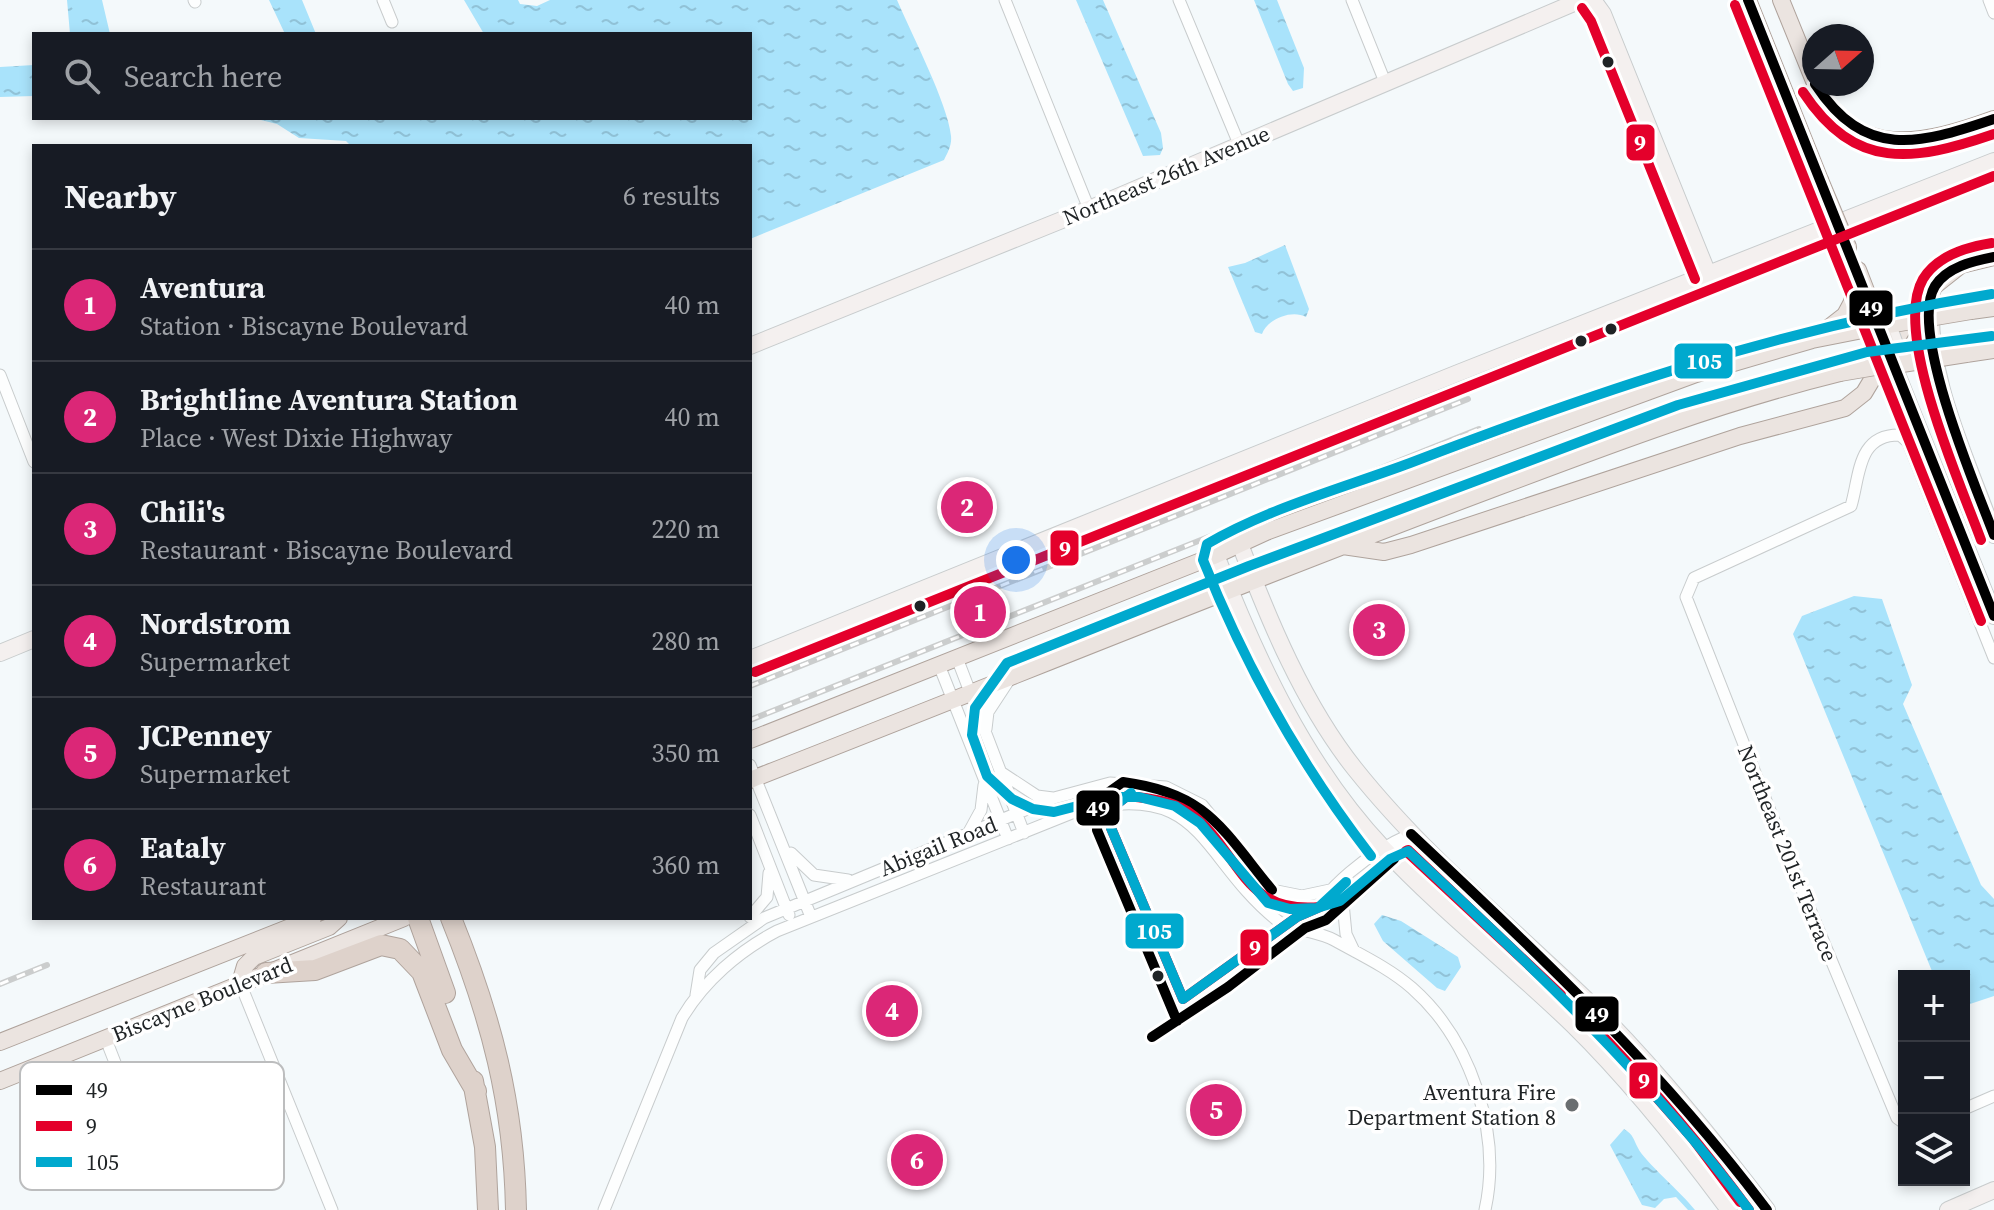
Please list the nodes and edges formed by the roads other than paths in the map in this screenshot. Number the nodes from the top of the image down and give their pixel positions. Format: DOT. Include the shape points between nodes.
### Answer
graph roads {
  1 [pos="383,0"];
  2 [pos="1005,0"];
  3 [pos="1179,0"];
  4 [pos="1352,0"];
  5 [pos="1581,0"];
  6 [pos="1593,0"];
  7 [pos="1748,0"];
  8 [pos="1781,0"];
  9 [pos="1989,0"];
  10 [pos="1994,13"];
  11 [pos="392,22"];
  12 [pos="1802,51"];
  13 [pos="1385,82"];
  14 [pos="1825,96"];
  15 [pos="1994,119"];
  16 [pos="1239,144"];
  17 [pos="1994,161"];
  18 [pos="1089,209"];
  19 [pos="1848,247"];
  20 [pos="1994,257"];
  21 [pos="1708,274"];
  22 [pos="1932,291"];
  23 [pos="1994,308"];
  24 [pos="1842,326"];
  25 [pos="1884,326"];
  26 [pos="752,345"];
  27 [pos="1994,350"];
  28 [pos="1897,364"];
  29 [pos="0,375"];
  30 [pos="1917,414"];
  31 [pos="32,457"];
  32 [pos="1994,535"];
  33 [pos="1240,544"];
  34 [pos="1341,546"];
  35 [pos="1216,555"];
  36 [pos="1254,579"];
  37 [pos="1230,590"];
  38 [pos="1994,591"];
  39 [pos="1994,616"];
  40 [pos="32,640"];
  41 [pos="0,653"];
  42 [pos="752,658"];
  43 [pos="957,658"];
  44 [pos="1994,658"];
  45 [pos="939,665"];
  46 [pos="1012,676"];
  47 [pos="970,692"];
  48 [pos="952,699"];
  49 [pos="986,733"];
  50 [pos="752,739"];
  51 [pos="1000,771"];
  52 [pos="753,774"];
  53 [pos="983,777"];
  54 [pos="1054,798"];
  55 [pos="1016,814"];
  56 [pos="752,820"];
  57 [pos="1000,820"];
  58 [pos="968,833"];
  59 [pos="1024,833"];
  60 [pos="1411,834"];
  61 [pos="781,839"];
  62 [pos="1008,839"];
  63 [pos="1382,847"];
  64 [pos="763,849"];
  65 [pos="1394,859"];
  66 [pos="856,880"];
  67 [pos="1335,888"];
  68 [pos="1272,890"];
  69 [pos="805,902"];
  70 [pos="1343,903"];
  71 [pos="787,909"];
  72 [pos="752,914"];
  73 [pos="811,917"];
  74 [pos="308,920"];
  75 [pos="337,920"];
  76 [pos="399,920"];
  77 [pos="419,920"];
  78 [pos="452,920"];
  79 [pos="747,920"];
  80 [pos="793,924"];
  81 [pos="1305,928"];
  82 [pos="734,937"];
  83 [pos="1522,939"];
  84 [pos="1354,951"];
  85 [pos="1503,959"];
  86 [pos="266,973"];
  87 [pos="240,983"];
  88 [pos="696,995"];
  89 [pos="105,1037"];
  90 [pos="0,1042"];
  91 [pos="1641,1057"];
  92 [pos="45,1062"];
  93 [pos="115,1062"];
  94 [pos="272,1062"];
  95 [pos="20,1073"];
  96 [pos="1621,1075"];
  97 [pos="0,1081"];
  98 [pos="476,1091"];
  99 [pos="284,1092"];
  100 [pos="1994,1096"];
  101 [pos="1970,1106"];
  102 [pos="1898,1119"];
  103 [pos="1994,1190"];
  104 [pos="332,1210"];
  105 [pos="488,1210"];
  106 [pos="516,1210"];
  107 [pos="604,1210"];
  108 [pos="1485,1210"];
  109 [pos="1729,1210"];
  110 [pos="1767,1210"];
  111 [pos="1948,1210"];
  1 -- 11 [label="street"];
  2 -- 18 [label="street"];
  3 -- 16 [label="street"];
  4 -- 13 [label="street"];
  5 -- 13 [label="street, Northeast 26th Avenue"];
  6 -- 21 [label="street"];
  7 -- 19 [label="main road, bridge"];
  8 -- 12 [label="main road"];
  9 -- 10 [label="street"];
  13 -- 16 [label="street, Northeast 26th Avenue"];
  14 -- 15 [label="main road" via="1857,129 1886,140 1928,141"];
  16 -- 18 [label="street, Northeast 26th Avenue"];
  17 -- 21 [label="street"];
  18 -- 26 [label="street, Northeast 26th Avenue"];
  19 -- 24 [label="main road" via="1846,267 1854,296"];
  19 -- 25 [label="main road"];
  20 -- 22 [label="main road" via="1961,265"];
  21 -- 42 [label="street"];
  22 -- 32 [label="street" via="1929,323 1938,375"];
  22 -- 34 [label="main road" via="1918,303 1864,393 1845,408 1712,445 1411,545 1384,552"];
  23 -- 25 [label="main road, bridge"];
  24 -- 25 [label="main road"];
  24 -- 33 [label="main road" via="1657,387"];
  25 -- 28 [label="street, bridge"];
  27 -- 28 [label="main road, bridge"];
  28 -- 30 [label="street"];
  28 -- 34 [label="main road, bridge" via="1840,373 1683,418"];
  29 -- 31 [label="street"];
  30 -- 38 [label="street"];
  30 -- 39 [label="street"];
  33 -- 35 [label="main road"];
  33 -- 36 [label="street"];
  34 -- 36 [label="main road"];
  35 -- 37 [label="street"];
  35 -- 43 [label="main road"];
  36 -- 37 [label="main road"];
  36 -- 60 [label="street" via="1317,710 1353,767"];
  37 -- 46 [label="main road"];
  37 -- 63 [label="street" via="1295,727"];
  40 -- 41 [label="street"];
  43 -- 45 [label="main road"];
  43 -- 47 [label="street"];
  44 -- 102 [label="street, Northeast 201st Terrace" via="1908,442 1900,435 1875,441 1864,452 1851,506 1694,578 1686,597"];
  45 -- 48 [label="street"];
  45 -- 50 [label="main road"];
  46 -- 47 [label="main road"];
  46 -- 49 [label="street" via="988,712"];
  47 -- 48 [label="main road"];
  47 -- 49 [label="street"];
  48 -- 52 [label="main road"];
  48 -- 53 [label="street"];
  49 -- 51 [label="street"];
  51 -- 54 [label="street" via="1037,796"];
  51 -- 55 [label="street"];
  52 -- 61 [label="street"];
  53 -- 57 [label="street"];
  53 -- 58 [label="street" via="984,799"];
  54 -- 55 [label="street, Abigail Road"];
  54 -- 68 [label="street, Abigail Road" via="1110,783 1141,783 1181,793 1210,813"];
  55 -- 57 [label="street, Abigail Road"];
  55 -- 59 [label="street"];
  56 -- 64 [label="street"];
  57 -- 58 [label="street, Abigail Road"];
  57 -- 62 [label="street"];
  58 -- 66 [label="street, Abigail Road"];
  59 -- 62 [label="street, Abigail Road"];
  59 -- 81 [label="street, Abigail Road" via="1096,807 1122,803 1164,808 1201,833 1281,924"];
  60 -- 63 [label="street"];
  60 -- 65 [label="street"];
  60 -- 83 [label="street"];
  61 -- 66 [label="street" via="814,875"];
  61 -- 69 [label="street"];
  62 -- 73 [label="street, Abigail Road"];
  63 -- 65 [label="street"];
  63 -- 67 [label="street"];
  64 -- 71 [label="street"];
  64 -- 72 [label="street" via="770,887"];
  65 -- 70 [label="street"];
  65 -- 85 [label="street"];
  66 -- 69 [label="street, Abigail Road"];
  67 -- 68 [label="street" via="1302,896"];
  67 -- 81 [label="street" via="1314,908"];
  68 -- 81 [label="street, Abigail Road" via="1295,910"];
  69 -- 71 [label="street, Abigail Road"];
  69 -- 73 [label="street"];
  70 -- 81 [label="street" via="1326,920"];
  70 -- 84 [label="street" via="1346,934"];
  71 -- 80 [label="street"];
  71 -- 82 [label="street, Abigail Road"];
  73 -- 80 [label="street, Abigail Road"];
  74 -- 90 [label="main road, Biscayne Boulevard"];
  75 -- 87 [label="main road" via="254,957"];
  76 -- 86 [label="main road, Biscayne Boulevard"];
  77 -- 98 [label="highway"];
  78 -- 106 [label="highway" via="485,1004 502,1069 513,1139"];
  79 -- 82 [label="street"];
  80 -- 88 [label="street, Abigail Road" via="748,948"];
  81 -- 84 [label="street, Abigail Road"];
  82 -- 88 [label="street, Abigail Road" via="700,970"];
  83 -- 85 [label="street"];
  83 -- 91 [label="street"];
  84 -- 108 [label="street, Abigail Road" via="1409,986 1444,1022 1457,1045 1477,1093 1487,1138"];
  85 -- 96 [label="street"];
  86 -- 87 [label="main road, Biscayne Boulevard"];
  86 -- 98 [label="highway" via="315,970 381,945 396,947 422,972 452,1050"];
  87 -- 89 [label="main road, Biscayne Boulevard"];
  87 -- 94 [label="street"];
  88 -- 107 [label="street, Abigail Road"];
  89 -- 92 [label="main road, Biscayne Boulevard"];
  89 -- 93 [label="street"];
  91 -- 96 [label="street"];
  91 -- 110 [label="street" via="1706,1129"];
  95 -- 97 [label="main road, Biscayne Boulevard"];
  96 -- 109 [label="street"];
  98 -- 105 [label="highway"];
  99 -- 104 [label="street"];
  100 -- 101 [label="street"];
  103 -- 111 [label="street"];
}
